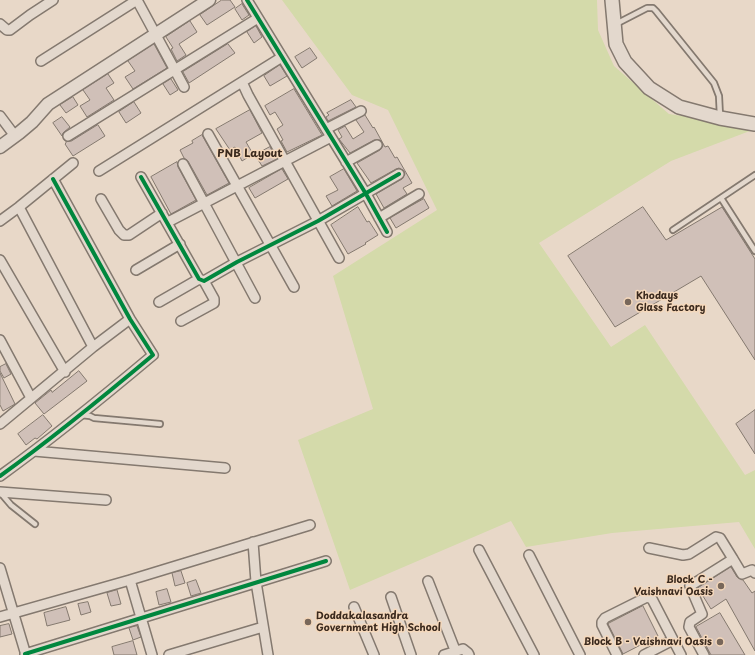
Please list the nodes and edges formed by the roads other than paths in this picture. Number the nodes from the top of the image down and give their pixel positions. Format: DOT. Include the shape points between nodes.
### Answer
graph roads {
  1 [pos="53,0"];
  2 [pos="137,0"];
  3 [pos="209,0"];
  4 [pos="247,0"];
  5 [pos="612,0"];
  6 [pos="42,3"];
  7 [pos="258,18"];
  8 [pos="0,24"];
  9 [pos="614,26"];
  10 [pos="155,34"];
  11 [pos="282,57"];
  12 [pos="41,61"];
  13 [pos="174,70"];
  14 [pos="242,82"];
  15 [pos="184,87"];
  16 [pos="361,111"];
  17 [pos="0,116"];
  18 [pos="720,118"];
  19 [pos="755,124"];
  20 [pos="326,129"];
  21 [pos="208,134"];
  22 [pos="15,136"];
  23 [pos="68,136"];
  24 [pos="331,137"];
  25 [pos="377,145"];
  26 [pos="0,147"];
  27 [pos="286,161"];
  28 [pos="346,162"];
  29 [pos="73,163"];
  30 [pos="183,164"];
  31 [pos="99,171"];
  32 [pos="398,174"];
  33 [pos="755,175"];
  34 [pos="141,176"];
  35 [pos="53,179"];
  36 [pos="238,186"];
  37 [pos="366,194"];
  38 [pos="419,194"];
  39 [pos="721,198"];
  40 [pos="101,199"];
  41 [pos="205,203"];
  42 [pos="19,208"];
  43 [pos="162,213"];
  44 [pos="379,218"];
  45 [pos="0,221"];
  46 [pos="318,221"];
  47 [pos="168,222"];
  48 [pos="673,230"];
  49 [pos="387,232"];
  50 [pos="180,244"];
  51 [pos="270,245"];
  52 [pos="755,251"];
  53 [pos="339,258"];
  54 [pos="0,260"];
  55 [pos="237,262"];
  56 [pos="136,270"];
  57 [pos="201,280"];
  58 [pos="294,287"];
  59 [pos="256,298"];
  60 [pos="159,302"];
  61 [pos="130,318"];
  62 [pos="181,321"];
  63 [pos="0,340"];
  64 [pos="93,348"];
  65 [pos="65,372"];
  66 [pos="31,398"];
  67 [pos="81,415"];
  68 [pos="0,424"];
  69 [pos="160,424"];
  70 [pos="34,451"];
  71 [pos="225,468"];
  72 [pos="0,476"];
  73 [pos="0,492"];
  74 [pos="106,500"];
  75 [pos="34,524"];
  76 [pos="310,525"];
  77 [pos="253,542"];
  78 [pos="649,548"];
  79 [pos="479,550"];
  80 [pos="529,555"];
  81 [pos="733,559"];
  82 [pos="326,561"];
  83 [pos="0,568"];
  84 [pos="755,573"];
  85 [pos="130,580"];
  86 [pos="428,581"];
  87 [pos="256,582"];
  88 [pos="391,597"];
  89 [pos="354,607"];
  90 [pos="13,613"];
  91 [pos="0,617"];
  92 [pos="141,618"];
  93 [pos="263,627"];
  94 [pos="673,640"];
  95 [pos="455,650"];
  96 [pos="25,654"];
  97 [pos="152,655"];
  98 [pos="169,655"];
  99 [pos="268,655"];
  100 [pos="374,655"];
  101 [pos="411,655"];
  102 [pos="444,655"];
  103 [pos="469,655"];
  104 [pos="534,655"];
  105 [pos="580,655"];
  106 [pos="617,655"];
  107 [pos="644,655"];
  108 [pos="681,655"];
  109 [pos="704,655"];
  1 -- 6 [label="street"];
  2 -- 10 [label="street"];
  2 -- 12 [label="street"];
  3 -- 10 [label="street"];
  4 -- 7 [label="street"];
  5 -- 9 [label="main road"];
  6 -- 8 [label="street" via="10,30"];
  7 -- 11 [label="street"];
  7 -- 13 [label="street"];
  9 -- 18 [label="main road" via="616,44 625,62 649,88 679,107"];
  9 -- 18 [label="lane" via="647,8 653,8 714,83 719,96"];
  10 -- 13 [label="street"];
  10 -- 22 [label="street" via="48,104"];
  11 -- 14 [label="street"];
  11 -- 20 [label="street"];
  13 -- 15 [label="street"];
  13 -- 23 [label="street"];
  14 -- 27 [label="street"];
  14 -- 31 [label="street"];
  16 -- 20 [label="street"];
  17 -- 22 [label="street"];
  18 -- 19 [label="main road"];
  20 -- 24 [label="street"];
  21 -- 36 [label="street"];
  22 -- 26 [label="street"];
  24 -- 27 [label="street"];
  24 -- 28 [label="street"];
  25 -- 28 [label="street"];
  27 -- 36 [label="street"];
  27 -- 46 [label="street"];
  28 -- 37 [label="street"];
  29 -- 35 [label="street"];
  30 -- 41 [label="street"];
  32 -- 37 [label="street"];
  33 -- 39 [label="lane"];
  34 -- 43 [label="street"];
  35 -- 42 [label="street"];
  35 -- 61 [label="street"];
  36 -- 41 [label="street"];
  36 -- 51 [label="street"];
  37 -- 44 [label="street"];
  37 -- 46 [label="street"];
  38 -- 44 [label="street"];
  39 -- 48 [label="lane"];
  39 -- 52 [label="lane"];
  40 -- 43 [label="street" via="124,235 129,235"];
  41 -- 47 [label="street"];
  41 -- 55 [label="street"];
  42 -- 45 [label="street"];
  42 -- 64 [label="street"];
  43 -- 47 [label="street"];
  44 -- 49 [label="street"];
  46 -- 51 [label="street"];
  46 -- 53 [label="street"];
  47 -- 50 [label="street"];
  50 -- 56 [label="street"];
  50 -- 57 [label="street"];
  51 -- 55 [label="street"];
  51 -- 58 [label="street"];
  54 -- 65 [label="street"];
  55 -- 57 [label="street"];
  55 -- 59 [label="street"];
  57 -- 60 [label="street"];
  57 -- 62 [label="street" via="214,303"];
  61 -- 64 [label="street"];
  61 -- 67 [label="street" via="153,355"];
  63 -- 66 [label="street"];
  64 -- 65 [label="street"];
  65 -- 66 [label="street"];
  66 -- 68 [label="street"];
  67 -- 69 [label="lane"];
  67 -- 70 [label="street"];
  70 -- 71 [label="street"];
  70 -- 72 [label="street"];
  73 -- 74 [label="street"];
  73 -- 75 [label="lane"];
  76 -- 77 [label="street"];
  77 -- 85 [label="street"];
  77 -- 87 [label="street"];
  78 -- 81 [label="street" via="683,555 716,537 720,538"];
  79 -- 104 [label="street"];
  80 -- 105 [label="street"];
  81 -- 84 [label="street" via="742,574 752,570"];
  81 -- 109 [label="street" via="690,586 702,614 690,622 689,627"];
  82 -- 87 [label="street"];
  83 -- 90 [label="street"];
  85 -- 90 [label="street"];
  85 -- 92 [label="street"];
  86 -- 95 [label="street"];
  87 -- 92 [label="street"];
  87 -- 93 [label="street"];
  88 -- 101 [label="street"];
  89 -- 100 [label="street"];
  90 -- 91 [label="street"];
  90 -- 96 [label="street"];
  92 -- 96 [label="street"];
  92 -- 97 [label="street"];
  93 -- 98 [label="street"];
  93 -- 99 [label="street"];
  94 -- 106 [label="street" via="652,599 646,597 603,620 602,625"];
  94 -- 107 [label="street"];
  94 -- 108 [label="street"];
  95 -- 102 [label="street"];
  95 -- 103 [label="street" via="463,649"];
}
